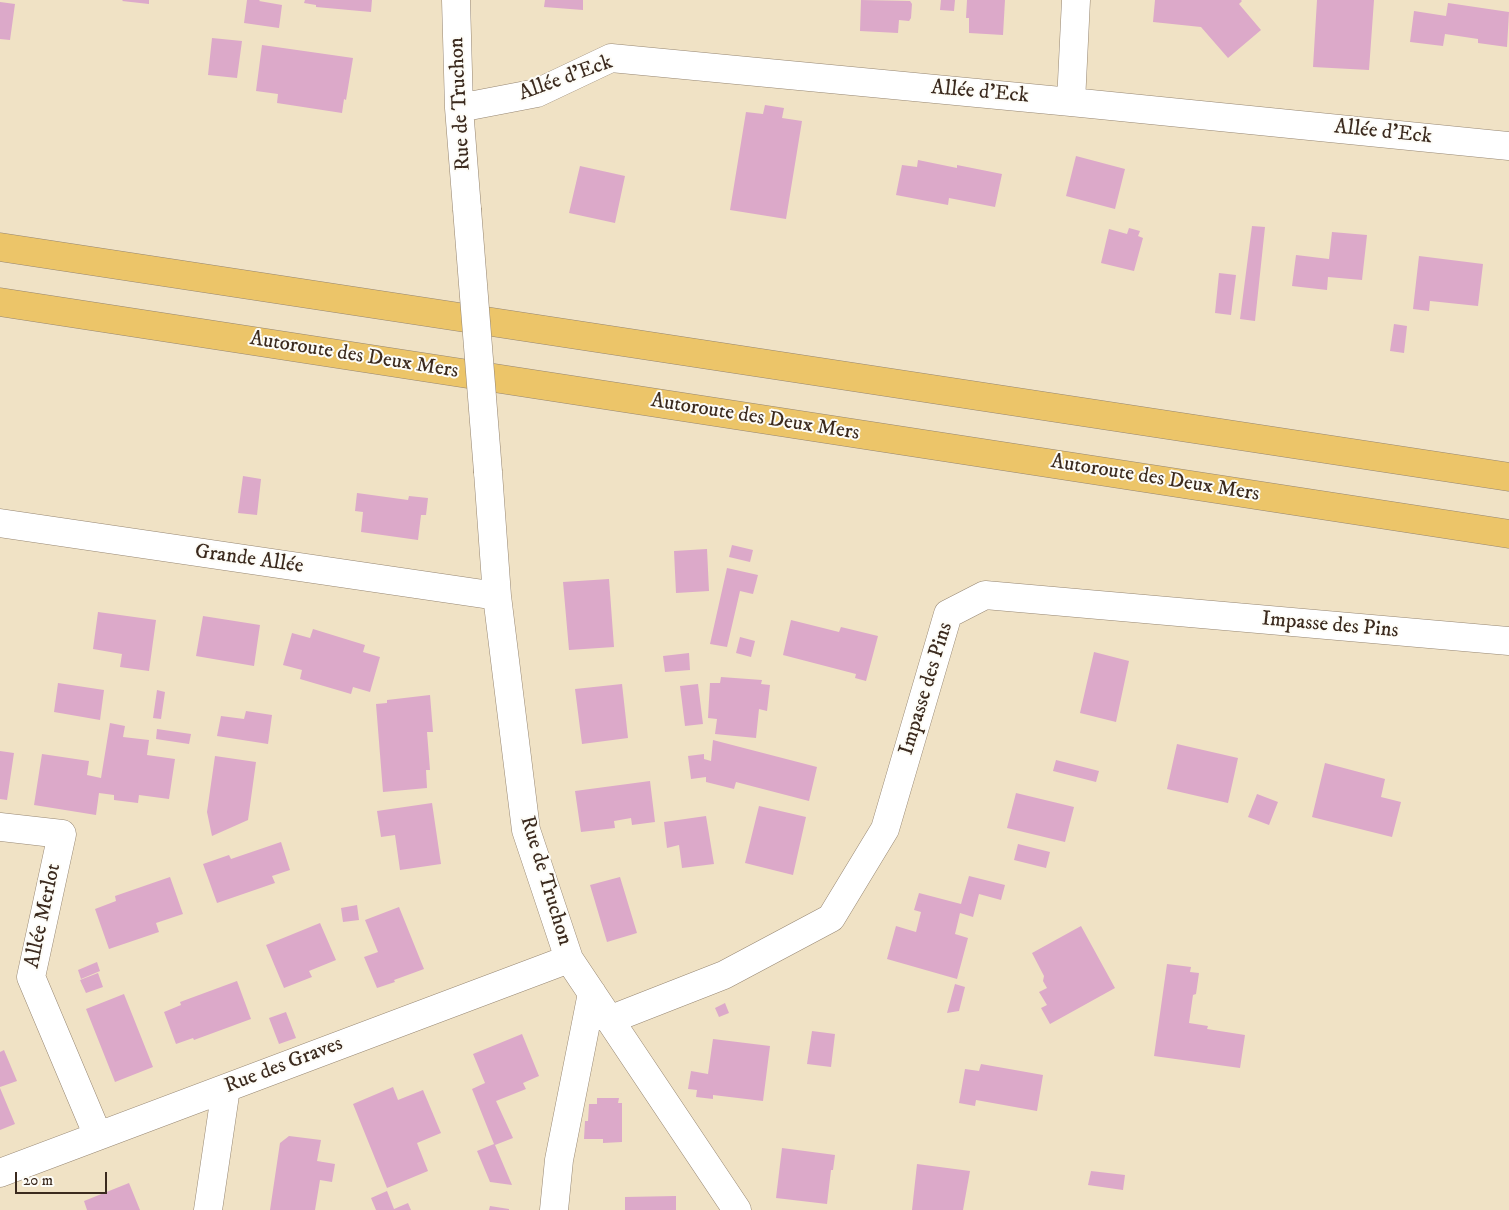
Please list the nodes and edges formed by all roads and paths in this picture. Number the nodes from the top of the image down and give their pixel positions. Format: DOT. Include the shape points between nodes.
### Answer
graph roads {
  1 [pos="456,0"];
  2 [pos="1076,0"];
  3 [pos="1071,102"];
  4 [pos="459,108"];
  5 [pos="1509,146"];
  6 [pos="0,247"];
  7 [pos="0,302"];
  8 [pos="1509,476"];
  9 [pos="0,523"];
  10 [pos="1509,534"];
  11 [pos="497,596"];
  12 [pos="1509,642"];
  13 [pos="0,827"];
  14 [pos="569,959"];
  15 [pos="592,993"];
  16 [pos="609,1020"];
  17 [pos="226,1088"];
  18 [pos="98,1136"];
  19 [pos="0,1173"];
  20 [pos="208,1210"];
  21 [pos="554,1210"];
  22 [pos="737,1210"];
  1 -- 4 [label="street, Rue de Truchon"];
  2 -- 3 [label="street"];
  3 -- 4 [label="street, Allée d'Eck" via="611,58 537,93"];
  3 -- 5 [label="street, Allée d'Eck"];
  4 -- 11 [label="street, Rue de Truchon, bridge"];
  6 -- 8 [label="highway"];
  7 -- 10 [label="highway, Autoroute des Deux Mers"];
  9 -- 11 [label="street, Grande Allée"];
  11 -- 14 [label="street, Rue de Truchon" via="526,830"];
  12 -- 16 [label="street, Impasse des Pins" via="985,595 948,614 885,829 831,918 724,975"];
  13 -- 18 [label="street, Allée Merlot" via="62,834 30,977"];
  14 -- 15 [label="street, Rue de Truchon"];
  14 -- 17 [label="street, Rue des Graves"];
  15 -- 16 [label="street, Rue de Truchon"];
  15 -- 21 [label="street" via="559,1160"];
  16 -- 22 [label="street, Rue de Truchon"];
  17 -- 18 [label="street, Rue des Graves"];
  17 -- 20 [label="street"];
  18 -- 19 [label="street, Rue des Graves"];
}
